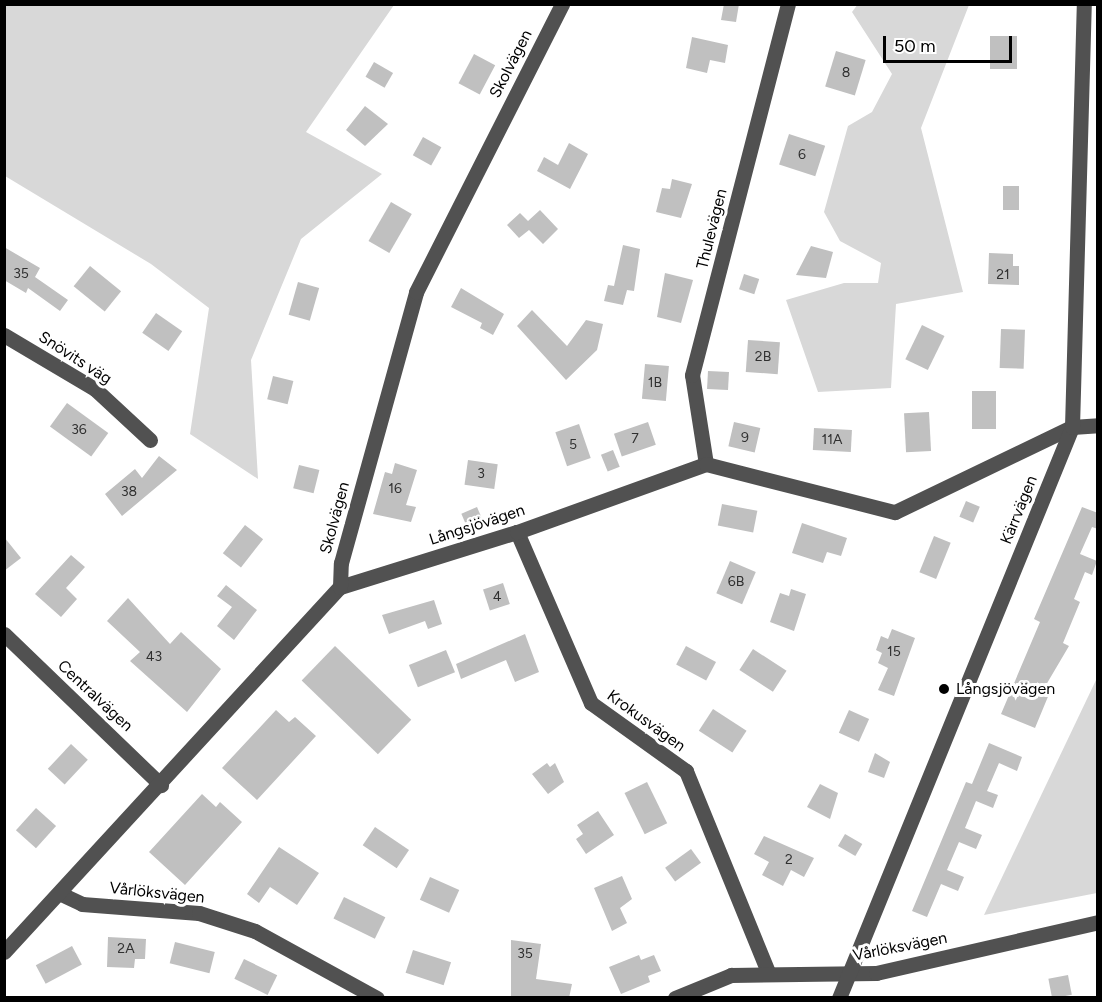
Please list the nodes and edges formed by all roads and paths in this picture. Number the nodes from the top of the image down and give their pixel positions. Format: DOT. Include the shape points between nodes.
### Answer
graph roads {
  1 [pos="562,4"];
  2 [pos="788,4"];
  3 [pos="1084,4"];
  4 [pos="1082,100"];
  5 [pos="1098,101"];
  6 [pos="4,335"];
  7 [pos="1098,425"];
  8 [pos="1071,427"];
  9 [pos="150,440"];
  10 [pos="706,464"];
  11 [pos="517,532"];
  12 [pos="340,587"];
  13 [pos="4,634"];
  14 [pos="161,785"];
  15 [pos="61,894"];
  16 [pos="1098,922"];
  17 [pos="4,952"];
  18 [pos="768,972"];
  19 [pos="850,975"];
  20 [pos="377,998"];
  21 [pos="675,998"];
  22 [pos="839,998"];
  1 -- 12 [label="street, Skolvägen" via="416,292 341,563"];
  2 -- 10 [label="street, Thulevägen" via="692,375"];
  3 -- 4 [label="street, Kärrvägen"];
  4 -- 5 [label="street"];
  4 -- 8 [label="street, Kärrvägen"];
  6 -- 9 [label="street, Snövits väg" via="95,389"];
  7 -- 8 [label="street"];
  8 -- 10 [label="street" via="895,512"];
  8 -- 19 [label="street, Kärrvägen"];
  10 -- 11 [label="street, Långsjövägen"];
  11 -- 12 [label="street, Långsjövägen"];
  11 -- 18 [label="street, Krokusvägen" via="591,703 686,771"];
  12 -- 14 [label="street"];
  13 -- 14 [label="street, Centralvägen"];
  14 -- 15 [label="street"];
  15 -- 17 [label="street"];
  15 -- 20 [label="street, Vårlöksvägen" via="82,904 199,913 255,931"];
  16 -- 19 [label="street, Vårlöksvägen"];
  18 -- 19 [label="street, Vårlöksvägen"];
  18 -- 21 [label="street, Vårlöksvägen" via="731,975"];
  19 -- 22 [label="street, Kärrvägen"];
}
